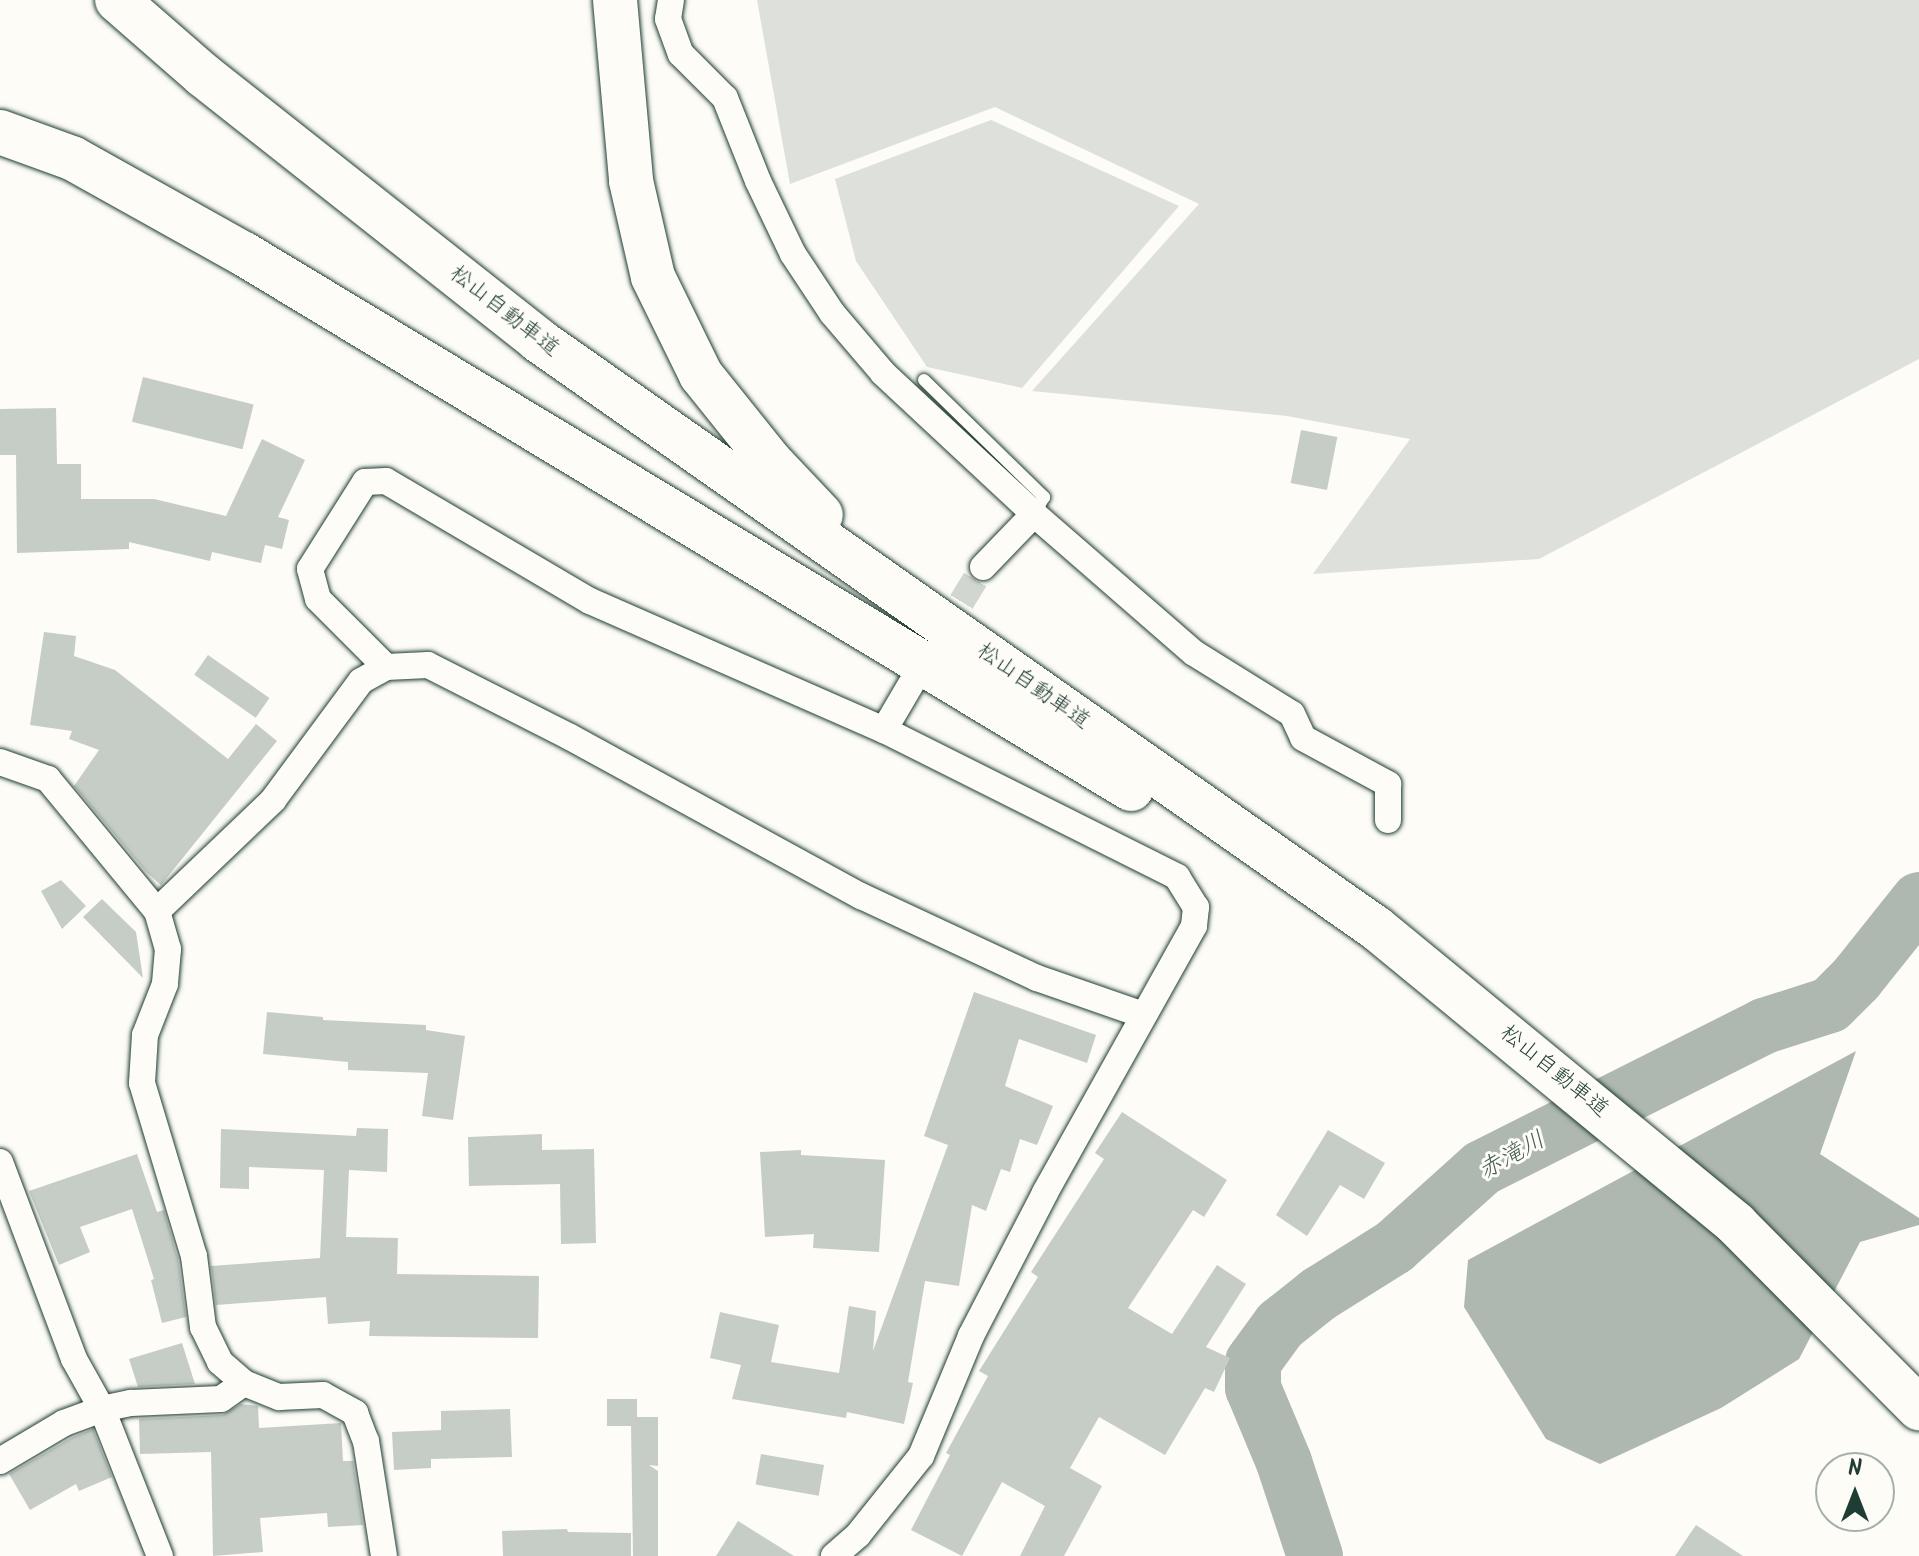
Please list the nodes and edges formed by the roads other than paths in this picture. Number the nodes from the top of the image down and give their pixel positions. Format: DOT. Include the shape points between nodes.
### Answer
graph roads {
  1 [pos="117,0"];
  2 [pos="615,0"];
  3 [pos="671,0"];
  4 [pos="0,132"];
  5 [pos="924,380"];
  6 [pos="1034,514"];
  7 [pos="983,567"];
  8 [pos="885,583"];
  9 [pos="386,667"];
  10 [pos="911,684"];
  11 [pos="884,730"];
  12 [pos="0,762"];
  13 [pos="1388,820"];
  14 [pos="157,911"];
  15 [pos="1408,954"];
  16 [pos="1143,1015"];
  17 [pos="0,1162"];
  18 [pos="244,1383"];
  19 [pos="1919,1408"];
  20 [pos="102,1409"];
  21 [pos="0,1461"];
  22 [pos="160,1556"];
  23 [pos="384,1556"];
  24 [pos="834,1556"];
  1 -- 8 [label="highway, 松山自動車道" via="203,75 538,340"];
  2 -- 8 [label="highway" via="631,181 653,277 701,375 770,461"];
  3 -- 6 [label="street" via="668,19 681,54 725,98 793,254 832,313 883,373"];
  4 -- 15 [label="highway" via="72,158 244,254"];
  5 -- 6 [label="lane" via="1044,497"];
  6 -- 7 [label="street"];
  6 -- 13 [label="street" via="1194,653 1292,714 1303,738 1388,784"];
  8 -- 15 [label="highway, 松山自動車道"];
  9 -- 11 [label="street" via="318,599 310,569 365,482 386,481 590,601"];
  9 -- 14 [label="street" via="361,681 273,800"];
  9 -- 16 [label="street" via="428,665 861,896 1037,978"];
  10 -- 11 [label="street"];
  11 -- 16 [label="street" via="1177,877 1196,907 1194,926"];
  12 -- 14 [label="street" via="48,779"];
  14 -- 18 [label="street" via="168,949 165,984 145,1035 142,1083 194,1256 203,1327 220,1362"];
  15 -- 19 [label="highway, 松山自動車道" via="1736,1224"];
  16 -- 24 [label="street" via="971,1336 921,1456 858,1535"];
  17 -- 20 [label="street" via="74,1359"];
  18 -- 20 [label="street" via="221,1399"];
  18 -- 23 [label="street" via="279,1397 323,1395 355,1413 366,1441"];
  20 -- 21 [label="street" via="64,1423"];
  20 -- 22 [label="street"];
}
